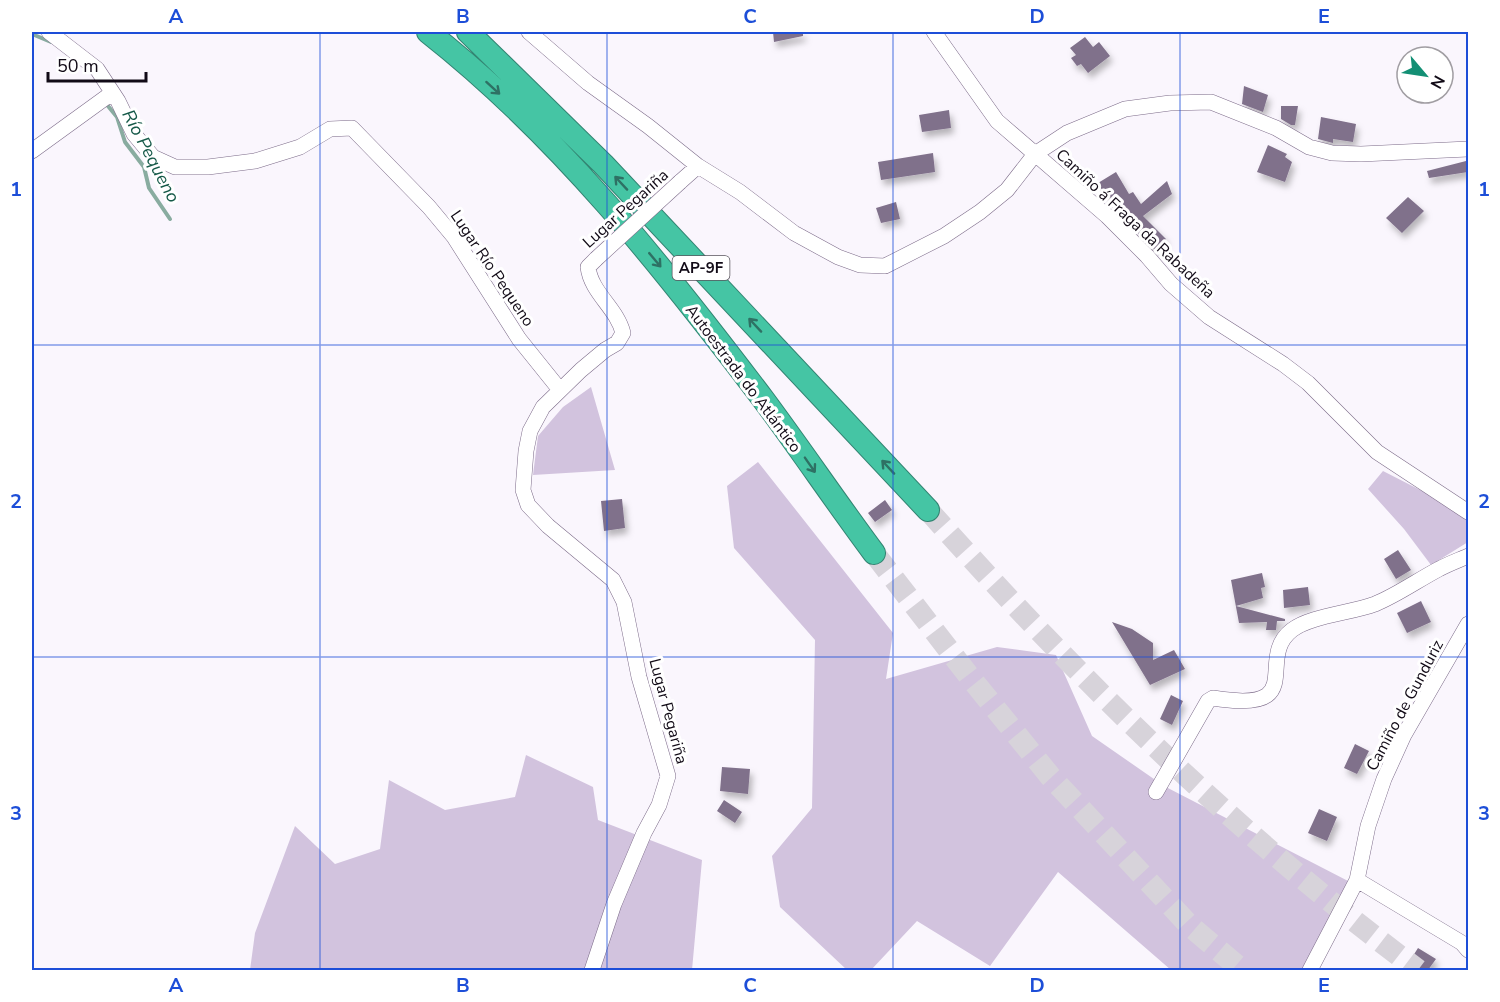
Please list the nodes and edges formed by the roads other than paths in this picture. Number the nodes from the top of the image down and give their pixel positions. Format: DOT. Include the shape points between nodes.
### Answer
graph roads {
  1 [pos="49,32"];
  2 [pos="428,32"];
  3 [pos="468,32"];
  4 [pos="529,32"];
  5 [pos="934,32"];
  6 [pos="112,93"];
  7 [pos="1468,149"];
  8 [pos="32,151"];
  9 [pos="1035,154"];
  10 [pos="698,166"];
  11 [pos="560,390"];
  12 [pos="928,510"];
  13 [pos="1468,512"];
  14 [pos="874,553"];
  15 [pos="1468,556"];
  16 [pos="1468,624"];
  17 [pos="1156,792"];
  18 [pos="1357,880"];
  19 [pos="1468,950"];
  20 [pos="592,970"];
  21 [pos="1310,970"];
  1 -- 6 [label="street, Lugar Río Pequeno" via="97,69"];
  2 -- 14 [label="highway, Autoestrada do Atlántico / AP-9F, one-way" via="504,98 609,206 764,400"];
  12 -- 3 [label="highway, Autoestrada do Atlántico / AP-9F, one-way" via="603,164"];
  4 -- 10 [label="street" via="588,83"];
  5 -- 9 [label="street, Camiño á Fraga da Rabadeña" via="997,121"];
  6 -- 8 [label="street"];
  6 -- 11 [label="street, Lugar Río Pequeno" via="134,134 153,157 175,167 255,161 300,147 330,129 352,129 454,237 519,339"];
  7 -- 9 [label="street" via="1332,153 1309,147 1211,102 1125,109 1067,133"];
  9 -- 10 [label="street" via="1007,190 980,212 944,236 885,266 860,265 838,257 794,233"];
  9 -- 13 [label="street, Camiño á Fraga da Rabadeña" via="1107,216 1171,284 1209,317 1308,383 1377,452"];
  10 -- 11 [label="street, Lugar Pegariña, bridge" via="588,267 593,285 621,324 623,333 617,343"];
  11 -- 20 [label="street, Lugar Pegariña" via="543,407 530,431 523,490 528,505 612,580 624,602 639,677 668,776 614,904"];
  15 -- 17 [label="street" via="1378,602 1295,627 1281,642 1274,687 1252,701 1208,701"];
  16 -- 18 [label="street, Camiño de Gunduriz" via="1404,735 1384,779 1368,826"];
  18 -- 19 [label="street"];
  18 -- 21 [label="street, Camiño de Gunduriz"];
}
